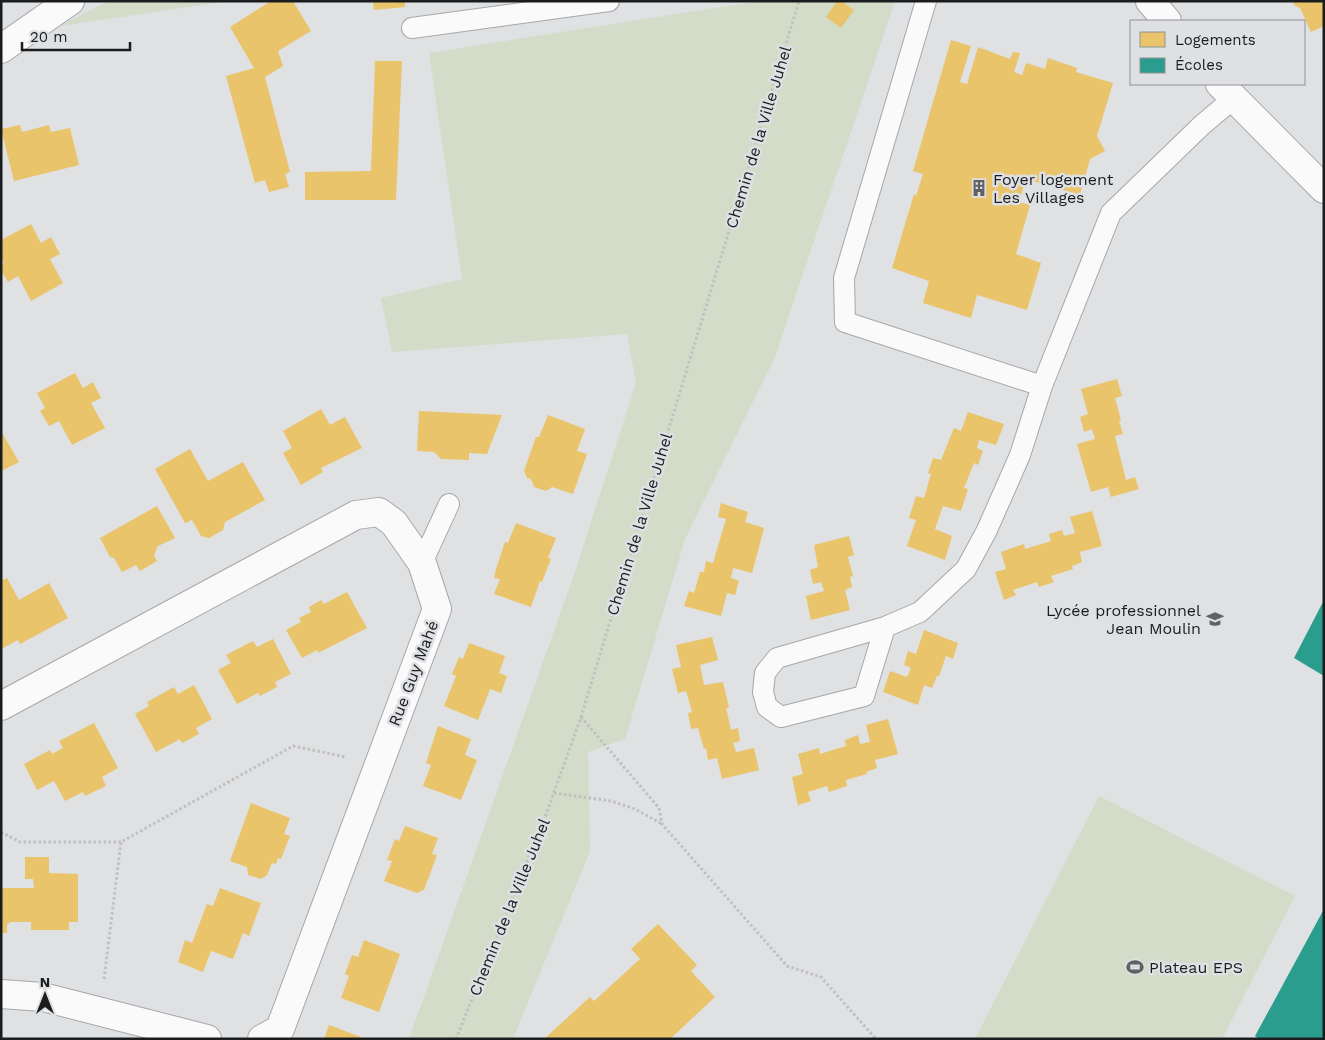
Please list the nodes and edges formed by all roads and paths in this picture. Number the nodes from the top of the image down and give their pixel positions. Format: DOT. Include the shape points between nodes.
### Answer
graph roads {
  1 [pos="70,1"];
  2 [pos="609,1"];
  3 [pos="799,1"];
  4 [pos="926,1"];
  5 [pos="1150,1"];
  6 [pos="1166,20"];
  7 [pos="412,28"];
  8 [pos="1,49"];
  9 [pos="1227,91"];
  10 [pos="1324,189"];
  11 [pos="1042,386"];
  12 [pos="449,504"];
  13 [pos="422,563"];
  14 [pos="885,627"];
  15 [pos="1,706"];
  16 [pos="580,717"];
  17 [pos="378,764"];
  18 [pos="554,793"];
  19 [pos="662,824"];
  20 [pos="1,832"];
  21 [pos="121,842"];
  22 [pos="1,994"];
  23 [pos="100,1010"];
  24 [pos="207,1039"];
  25 [pos="262,1039"];
  26 [pos="456,1039"];
  27 [pos="876,1039"];
  1 -- 8 [label="street"];
  2 -- 7 [label="lane"];
  3 -- 16 [label="path, Chemin de la Ville Juhel"];
  4 -- 11 [label="lane" via="844,278 844,322"];
  5 -- 6 [label="street"];
  9 -- 10 [label="street"];
  9 -- 11 [label="lane" via="1202,125 1111,213"];
  11 -- 14 [label="lane" via="1020,455 966,569 920,612"];
  12 -- 13 [label="lane"];
  13 -- 15 [label="street, Rue Guy Mahé" via="394,523 379,512 356,515"];
  13 -- 17 [label="street, Rue Guy Mahé" via="437,609"];
  14 -- 14 [label="lane" via="864,696 781,717 767,707 763,692 765,673 777,658"];
  16 -- 18 [label="path, Chemin de la Ville Juhel"];
  16 -- 19 [label="path" via="659,808"];
  17 -- 21 [label="path" via="294,746"];
  17 -- 25 [label="street, Rue Guy Mahé" via="280,1029"];
  18 -- 19 [label="path" via="611,801"];
  18 -- 26 [label="path, Chemin de la Ville Juhel"];
  19 -- 27 [label="path" via="786,966 821,977"];
  20 -- 21 [label="path" via="20,842"];
  21 -- 23 [label="path"];
  22 -- 23 [label="street" via="43,996"];
  23 -- 24 [label="street"];
}
